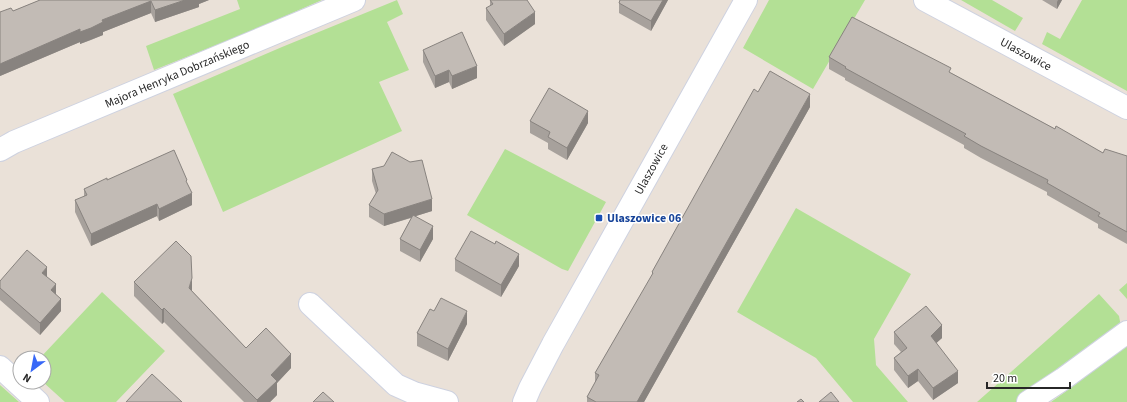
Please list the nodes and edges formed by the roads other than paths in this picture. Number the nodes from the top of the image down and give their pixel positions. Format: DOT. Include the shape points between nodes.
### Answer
graph roads {
  1 [pos="354,0"];
  2 [pos="746,0"];
  3 [pos="925,0"];
  4 [pos="1127,108"];
  5 [pos="0,150"];
  6 [pos="310,304"];
  7 [pos="1127,332"];
  8 [pos="0,367"];
  9 [pos="38,402"];
  10 [pos="447,402"];
  11 [pos="524,402"];
  12 [pos="1028,402"];
  1 -- 5 [label="street, Majora Henryka Dobrzańskiego"];
  2 -- 11 [label="street, Ulaszowice" via="553,344"];
  3 -- 4 [label="street, Ulaszowice"];
  6 -- 10 [label="street" via="396,385"];
  7 -- 12 [label="street"];
  8 -- 9 [label="street"];
}
